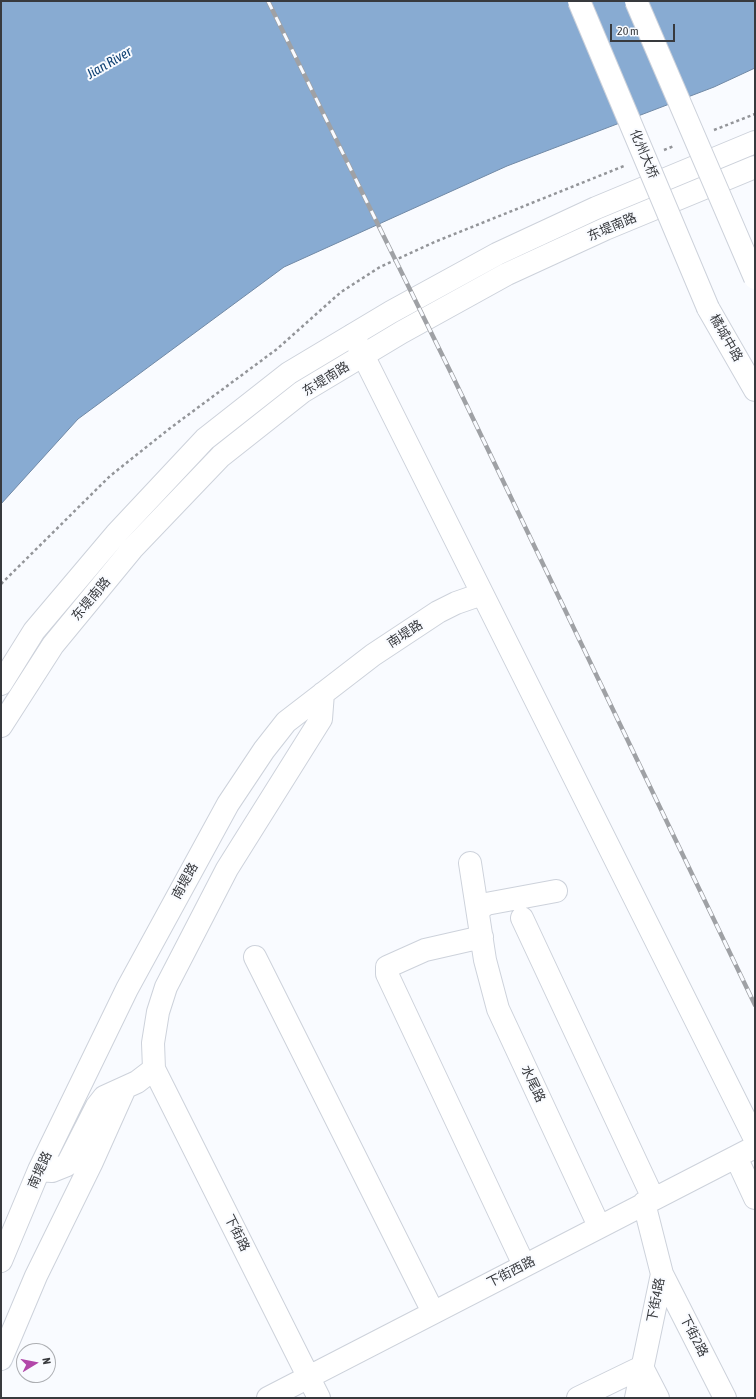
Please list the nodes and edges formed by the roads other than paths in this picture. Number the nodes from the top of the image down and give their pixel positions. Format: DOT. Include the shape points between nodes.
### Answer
graph roads {
  1 [pos="579,1"];
  2 [pos="636,1"];
  3 [pos="755,142"];
  4 [pos="755,167"];
  5 [pos="755,278"];
  6 [pos="708,308"];
  7 [pos="354,335"];
  8 [pos="364,355"];
  9 [pos="754,386"];
  10 [pos="482,594"];
  11 [pos="1,684"];
  12 [pos="323,694"];
  13 [pos="1,726"];
  14 [pos="470,863"];
  15 [pos="556,890"];
  16 [pos="478,914"];
  17 [pos="522,918"];
  18 [pos="482,937"];
  19 [pos="255,957"];
  20 [pos="154,1069"];
  21 [pos="125,1088"];
  22 [pos="755,1139"];
  23 [pos="755,1147"];
  24 [pos="736,1157"];
  25 [pos="39,1170"];
  26 [pos="755,1198"];
  27 [pos="649,1201"];
  28 [pos="599,1226"];
  29 [pos="1,1261"];
  30 [pos="524,1265"];
  31 [pos="662,1274"];
  32 [pos="433,1312"];
  33 [pos="1,1359"];
  34 [pos="642,1367"];
  35 [pos="309,1376"];
  36 [pos="268,1398"];
  37 [pos="319,1398"];
  38 [pos="578,1398"];
  39 [pos="636,1398"];
  40 [pos="658,1398"];
  41 [pos="725,1398"];
  1 -- 6 [label="street, 化州大桥, bridge"];
  2 -- 5 [label="street, bridge"];
  3 -- 7 [label="street, 东堤南路" via="596,208 497,254"];
  4 -- 8 [label="street, 东堤南路" via="605,229 507,274"];
  6 -- 9 [label="street, 橘城中路"];
  7 -- 8 [label="street"];
  7 -- 11 [label="street, 东堤南路" via="289,373 205,439 116,534 34,632"];
  8 -- 10 [label="street"];
  8 -- 13 [label="street, 东堤南路" via="302,392 220,456 132,549 53,645"];
  10 -- 12 [label="street, 南堤路" via="456,603 432,617 373,655"];
  10 -- 22 [label="street"];
  12 -- 20 [label="street" via="321,719 227,869 166,987 158,1012 153,1043"];
  12 -- 25 [label="street, 南堤路" via="286,722 228,804 127,989"];
  14 -- 16 [label="street, 水尾路"];
  15 -- 16 [label="street" via="486,904"];
  16 -- 18 [label="street, 水尾路"];
  17 -- 27 [label="street, 下街4路"];
  18 -- 28 [label="street, 水尾路" via="498,1010"];
  18 -- 30 [label="street" via="425,950 387,971"];
  19 -- 32 [label="street"];
  20 -- 21 [label="street"];
  20 -- 35 [label="street, 下街路"];
  21 -- 25 [label="street" via="104,1097 97,1106 67,1165 52,1171"];
  21 -- 33 [label="street" via="39,1269"];
  23 -- 24 [label="street, 下街西路"];
  24 -- 26 [label="street"];
  24 -- 27 [label="street, 下街西路"];
  25 -- 29 [label="street, 南堤路"];
  27 -- 28 [label="street, 下街西路"];
  27 -- 31 [label="street, 下街4路"];
  28 -- 30 [label="street, 下街西路"];
  30 -- 32 [label="street, 下街西路"];
  31 -- 34 [label="street, 下街4路"];
  31 -- 41 [label="street, 下街2路"];
  32 -- 35 [label="street, 下街西路"];
  34 -- 38 [label="street"];
  34 -- 39 [label="street, 下街4路"];
  34 -- 40 [label="street"];
  35 -- 36 [label="street, 下街西路"];
  35 -- 37 [label="street, 下街路"];
}
